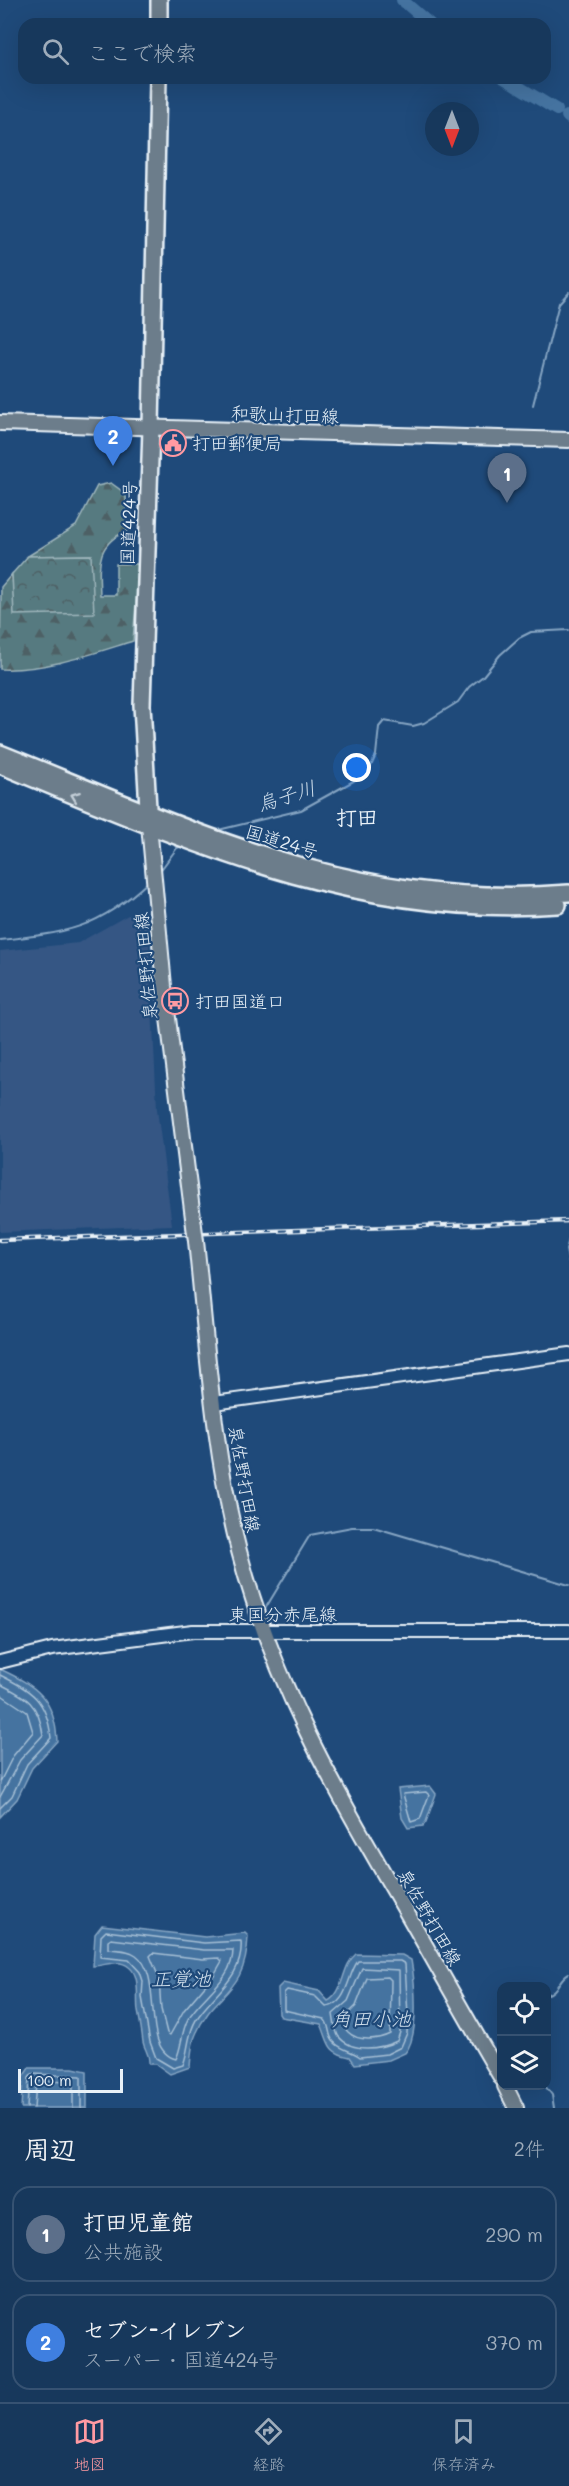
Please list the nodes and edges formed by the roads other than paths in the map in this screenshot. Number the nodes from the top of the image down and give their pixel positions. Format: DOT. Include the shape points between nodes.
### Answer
graph roads {
  1 [pos="159,0"];
  2 [pos="159,18"];
  3 [pos="158,84"];
  4 [pos="0,423"];
  5 [pos="151,428"];
  6 [pos="569,440"];
  7 [pos="0,753"];
  8 [pos="0,765"];
  9 [pos="148,819"];
  10 [pos="208,843"];
  11 [pos="569,893"];
  12 [pos="569,904"];
  13 [pos="569,1354"];
  14 [pos="214,1403"];
  15 [pos="569,1631"];
  16 [pos="264,1632"];
  17 [pos="0,1662"];
  18 [pos="497,2072"];
  19 [pos="507,2090"];
  20 [pos="516,2108"];
  1 -- 2 [label="highway"];
  3 -- 5 [label="highway, 国道424号"];
  4 -- 5 [label="main road, 和歌山打田線"];
  5 -- 6 [label="main road, 和歌山打田線"];
  5 -- 9 [label="highway, 国道424号" via="142,705"];
  7 -- 9 [label="highway, 国道24号"];
  9 -- 8 [label="highway, 国道24号, one-way"];
  9 -- 10 [label="highway, 国道24号"];
  9 -- 14 [label="main road, 泉佐野打田線, bridge"];
  10 -- 11 [label="highway, 国道24号" via="389,887 475,896"];
  10 -- 12 [label="highway, 国道24号" via="307,881 393,899 485,907"];
  13 -- 14 [label="street"];
  14 -- 16 [label="main road, 泉佐野打田線" via="239,1550"];
  15 -- 16 [label="street, 東国分赤尾線"];
  16 -- 17 [label="street, 東国分赤尾線" via="193,1631 52,1649"];
  16 -- 18 [label="main road, 泉佐野打田線" via="329,1780"];
  19 -- 20 [label="main road"];
}
